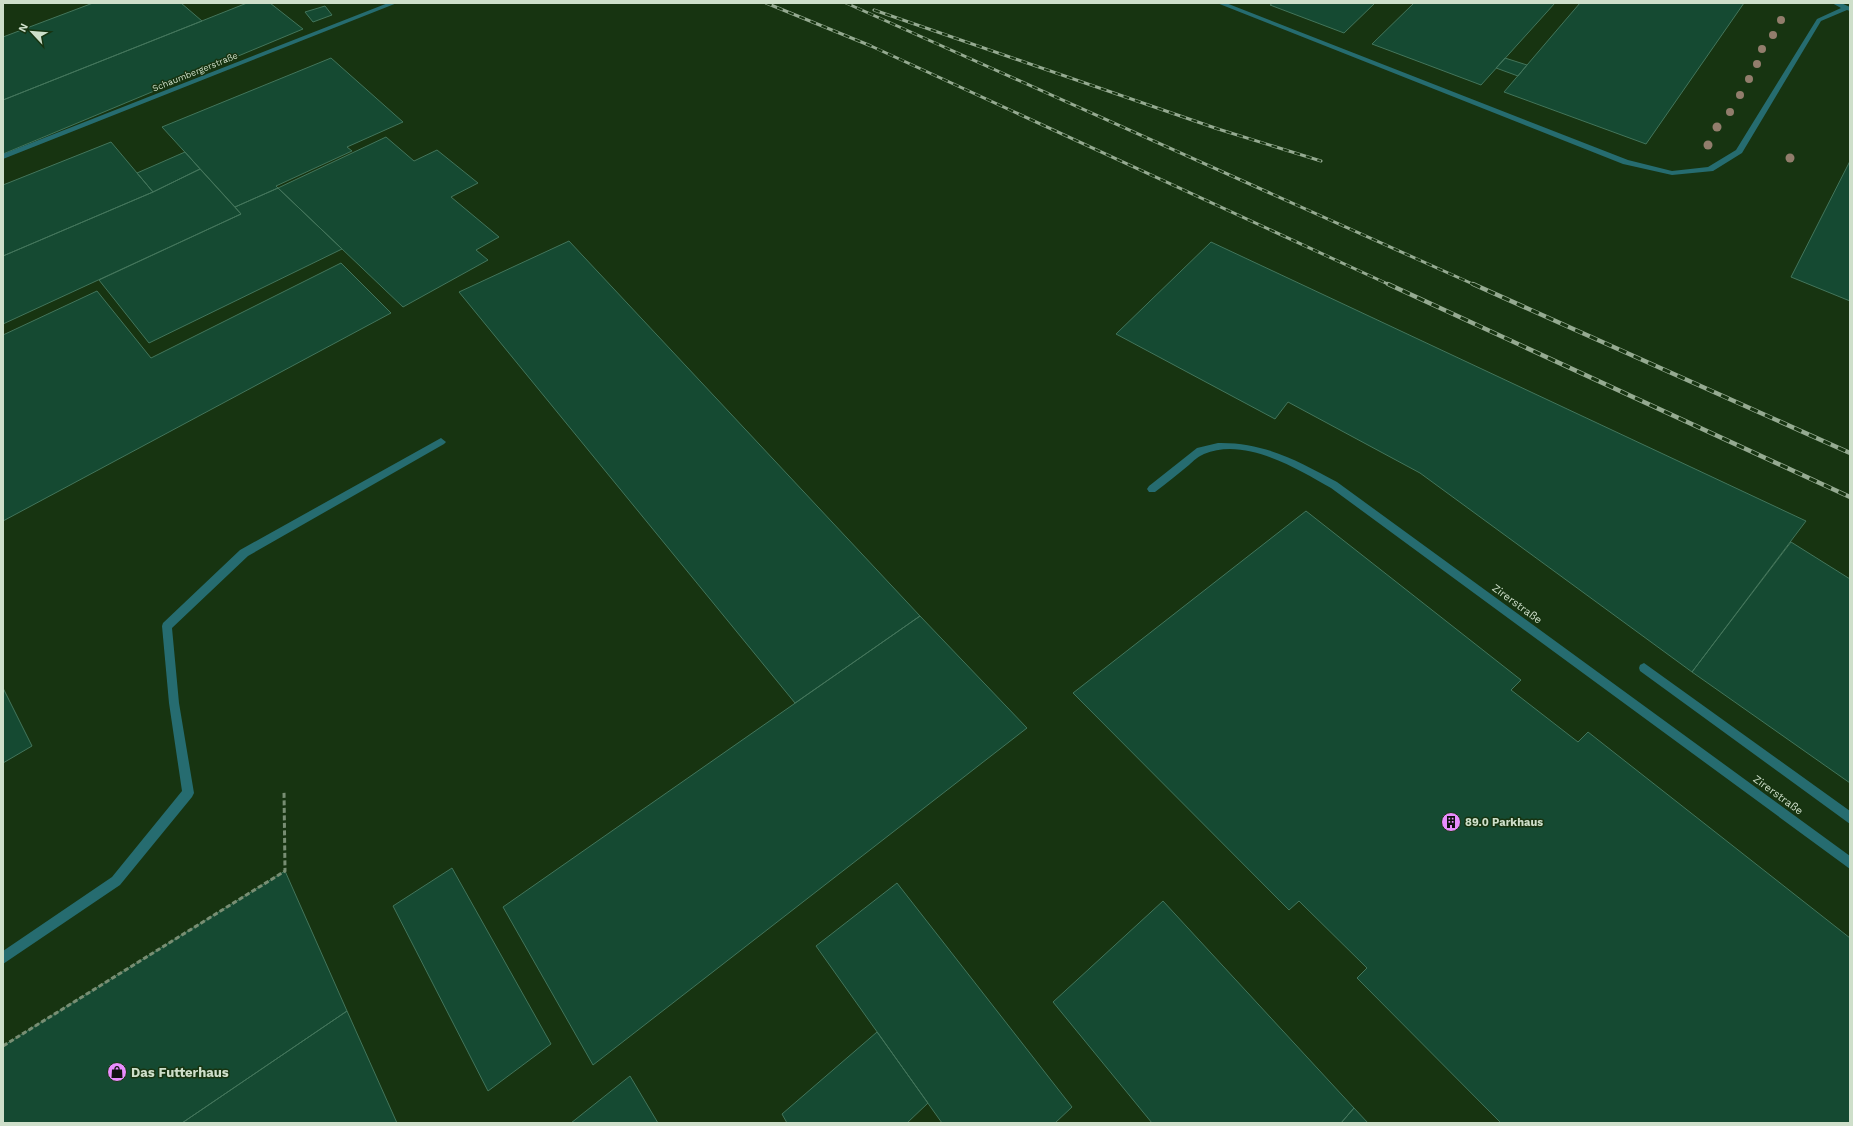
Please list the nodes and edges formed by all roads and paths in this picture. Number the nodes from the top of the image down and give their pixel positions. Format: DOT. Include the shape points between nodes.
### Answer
graph roads {
  1 [pos="394,3"];
  2 [pos="1220,3"];
  3 [pos="1835,3"];
  4 [pos="1848,9"];
  5 [pos="3,157"];
  6 [pos="441,442"];
  7 [pos="1152,489"];
  8 [pos="1644,668"];
  9 [pos="284,791"];
  10 [pos="1850,818"];
  11 [pos="1850,863"];
  12 [pos="3,958"];
  13 [pos="3,1046"];
  1 -- 5 [label="street, Schaumbergerstraße"];
  2 -- 4 [label="street" via="1626,162 1672,173 1710,169 1739,151 1819,20"];
  3 -- 4 [label="street"];
  6 -- 12 [label="street" via="244,553 167,626 174,703 188,792 116,881"];
  7 -- 11 [label="street, Zirerstraße" via="1200,451 1208,448 1247,447 1289,460 1334,485"];
  8 -- 10 [label="street"];
  9 -- 13 [label="path" via="285,872"];
}
